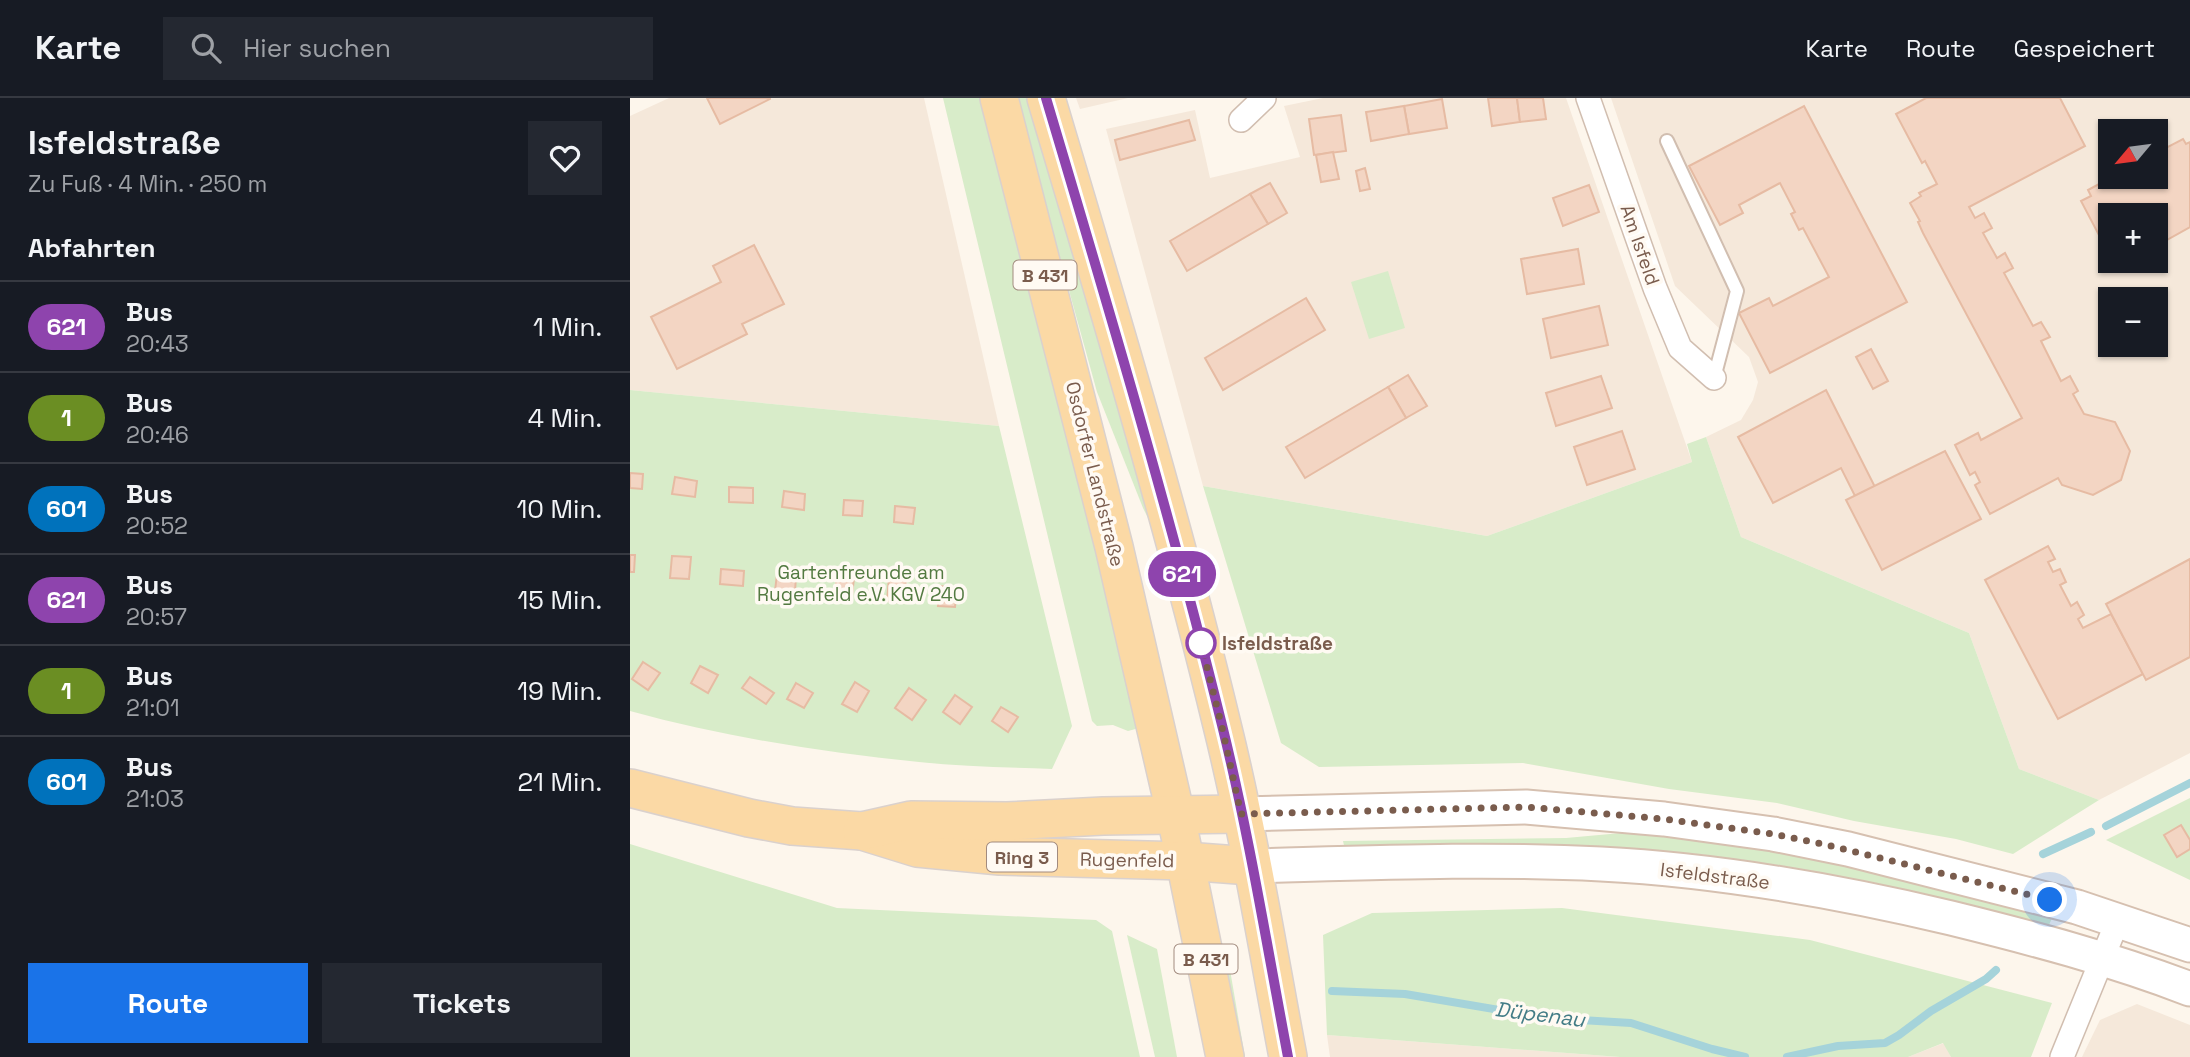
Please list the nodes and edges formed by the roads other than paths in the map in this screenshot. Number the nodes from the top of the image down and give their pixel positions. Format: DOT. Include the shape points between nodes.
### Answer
graph roads {
  1 [pos="999,98"];
  2 [pos="1046,98"];
  3 [pos="1264,98"];
  4 [pos="1588,98"];
  5 [pos="1241,120"];
  6 [pos="1667,141"];
  7 [pos="1714,378"];
  8 [pos="630,788"];
  9 [pos="1241,814"];
  10 [pos="1176,816"];
  11 [pos="862,831"];
  12 [pos="1185,861"];
  13 [pos="1251,866"];
  14 [pos="2118,920"];
  15 [pos="2190,946"];
  16 [pos="2101,958"];
  17 [pos="2190,989"];
  18 [pos="1225,1057"];
  19 [pos="1288,1057"];
  20 [pos="2062,1057"];
  1 -- 10 [label="main road, Osdorfer Landstraße / B 431" via="1114,547"];
  2 -- 9 [label="main road, B 431" via="1150,454"];
  3 -- 5 [label="street"];
  4 -- 7 [label="street, Am Isfeld" via="1680,348"];
  6 -- 7 [label="lane" via="1737,291"];
  8 -- 11 [label="main road, Rugenfeld / Ring 3" via="792,826"];
  9 -- 10 [label="main road, Ring 3"];
  9 -- 13 [label="main road, B 431"];
  9 -- 14 [label="main road, Ring 3" via="1526,807 1664,819 1848,849"];
  10 -- 11 [label="main road, Rugenfeld / Ring 3" via="911,820"];
  10 -- 12 [label="main road, Osdorfer Landstraße / B 431"];
  11 -- 12 [label="main road, Rugenfeld / Ring 3" via="917,848 1000,856"];
  12 -- 13 [label="main road, Isfeldstraße / Ring 3"];
  12 -- 18 [label="main road, Osdorfer Landstraße / B 431"];
  13 -- 16 [label="main road, Isfeldstraße / Ring 3" via="1588,864 1729,876 1868,899"];
  13 -- 19 [label="main road, B 431"];
  14 -- 15 [label="main road, Ring 3"];
  14 -- 16 [label="street"];
  16 -- 17 [label="main road, Isfeldstraße / Ring 3"];
  16 -- 20 [label="street"];
}
